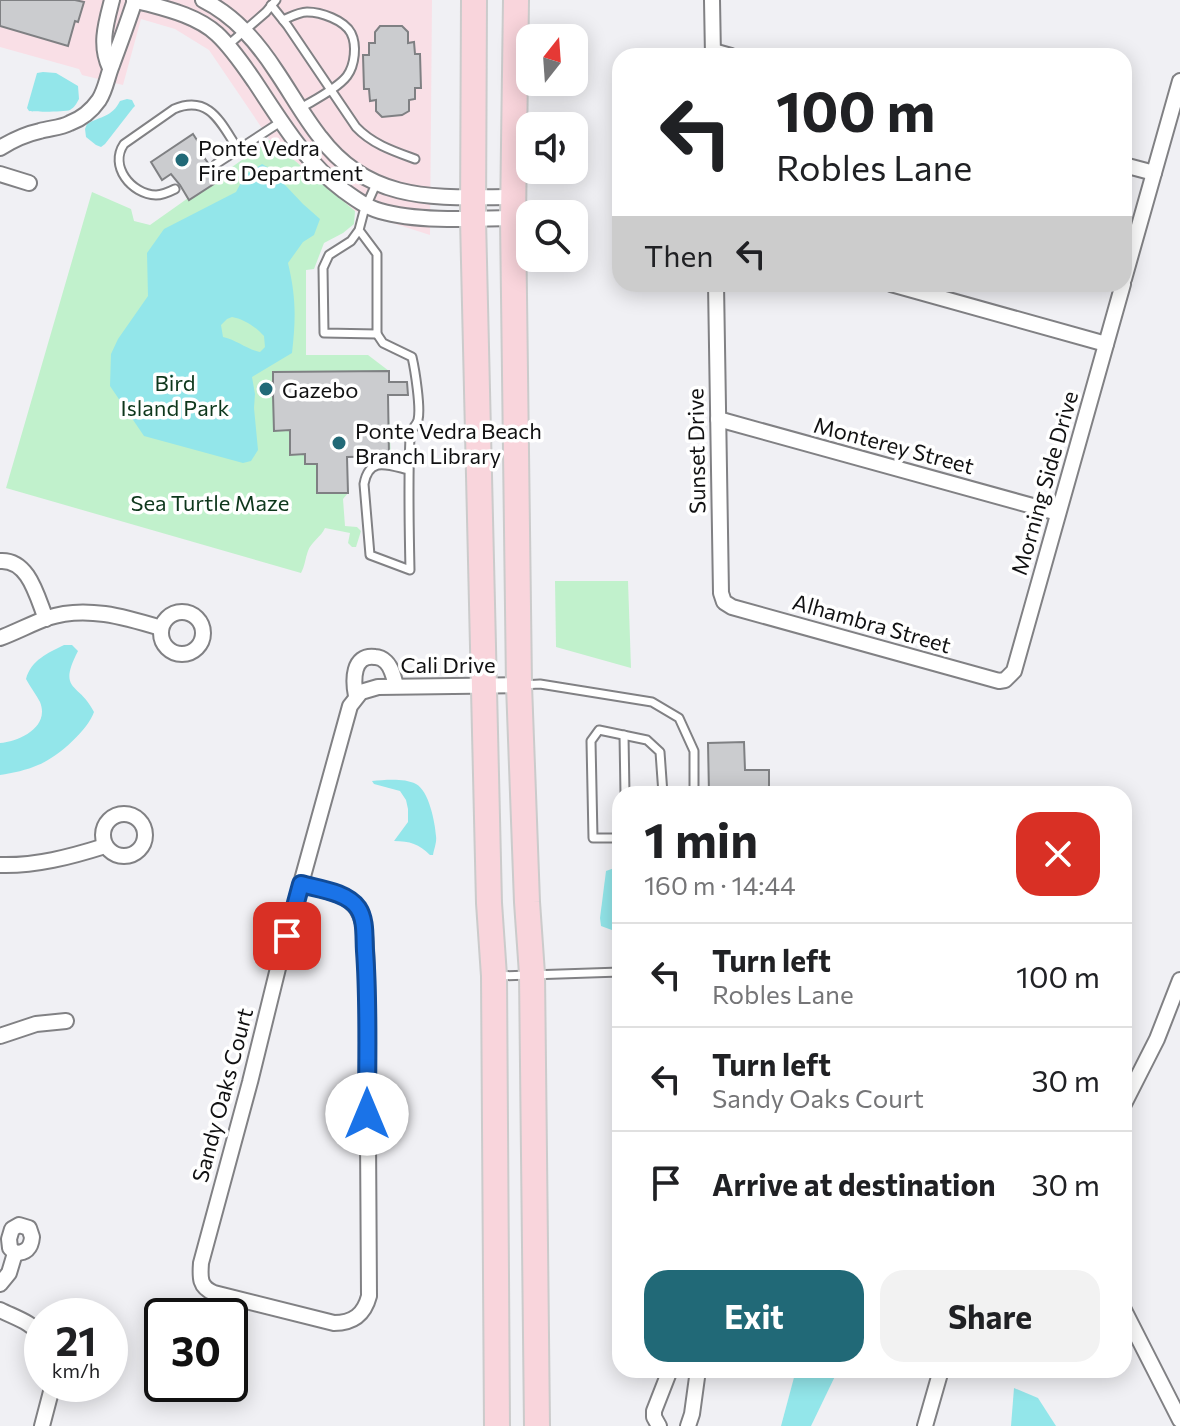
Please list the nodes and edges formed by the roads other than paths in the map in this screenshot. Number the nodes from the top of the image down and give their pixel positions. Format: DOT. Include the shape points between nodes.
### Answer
graph roads {
  1 [pos="112,0"];
  2 [pos="134,0"];
  3 [pos="203,0"];
  4 [pos="474,0"];
  5 [pos="516,0"];
  6 [pos="712,0"];
  7 [pos="274,3"];
  8 [pos="283,20"];
  9 [pos="245,30"];
  10 [pos="227,46"];
  11 [pos="713,48"];
  12 [pos="110,68"];
  13 [pos="1180,81"];
  14 [pos="329,90"];
  15 [pos="301,108"];
  16 [pos="282,121"];
  17 [pos="0,148"];
  18 [pos="238,149"];
  19 [pos="415,159"];
  20 [pos="216,164"];
  21 [pos="1132,167"];
  22 [pos="1154,173"];
  23 [pos="0,174"];
  24 [pos="29,183"];
  25 [pos="376,184"];
  26 [pos="175,189"];
  27 [pos="367,206"];
  28 [pos="514,207"];
  29 [pos="473,208"];
  30 [pos="359,230"];
  31 [pos="1132,250"];
  32 [pos="716,292"];
  33 [pos="920,292"];
  34 [pos="1120,292"];
  35 [pos="377,334"];
  36 [pos="1106,344"];
  37 [pos="718,419"];
  38 [pos="409,470"];
  39 [pos="1058,513"];
  40 [pos="0,561"];
  41 [pos="738,609"];
  42 [pos="46,619"];
  43 [pos="161,628"];
  44 [pos="1,635"];
  45 [pos="995,680"];
  46 [pos="519,685"];
  47 [pos="396,686"];
  48 [pos="484,687"];
  49 [pos="356,696"];
  50 [pos="624,735"];
  51 [pos="625,786"];
  52 [pos="662,786"];
  53 [pos="694,786"];
  54 [pos="612,838"];
  55 [pos="105,846"];
  56 [pos="0,865"];
  57 [pos="301,884"];
  58 [pos="612,972"];
  59 [pos="532,974"];
  60 [pos="494,976"];
  61 [pos="1180,980"];
  62 [pos="66,1021"];
  63 [pos="0,1036"];
  64 [pos="1132,1088"];
  65 [pos="15,1253"];
  66 [pos="0,1284"];
  67 [pos="0,1310"];
  68 [pos="24,1320"];
  69 [pos="1132,1327"];
  70 [pos="667,1378"];
  71 [pos="697,1378"];
  72 [pos="939,1378"];
  73 [pos="48,1402"];
  74 [pos="1180,1420"];
  75 [pos="42,1426"];
  76 [pos="497,1426"];
  77 [pos="537,1426"];
  78 [pos="659,1426"];
  79 [pos="688,1426"];
  80 [pos="925,1426"];
  1 -- 12 [label="street" via="103,39"];
  2 -- 10 [label="street" via="186,16 218,34"];
  2 -- 12 [label="street"];
  3 -- 9 [label="street"];
  4 -- 29 [label="main road"];
  5 -- 28 [label="main road"];
  6 -- 11 [label="street"];
  7 -- 8 [label="lane"];
  7 -- 9 [label="lane"];
  8 -- 14 [label="lane"];
  8 -- 14 [label="lane" via="318,13 342,23 352,34 355,59 342,82"];
  9 -- 10 [label="lane"];
  9 -- 15 [label="street"];
  10 -- 16 [label="street"];
  12 -- 17 [label="street" via="99,101 88,112"];
  13 -- 22 [label="street, Morning Side Drive"];
  14 -- 15 [label="lane"];
  14 -- 19 [label="lane" via="365,136"];
  15 -- 16 [label="street"];
  15 -- 25 [label="street" via="338,157"];
  16 -- 18 [label="lane"];
  16 -- 27 [label="street" via="312,163"];
  18 -- 20 [label="lane"];
  18 -- 26 [label="lane" via="208,109 193,104 174,109 124,144 118,159 137,190 156,195"];
  21 -- 22 [label="street"];
  22 -- 31 [label="street, Morning Side Drive"];
  23 -- 24 [label="street"];
  25 -- 27 [label="lane"];
  25 -- 29 [label="street"];
  27 -- 29 [label="street" via="407,215"];
  27 -- 30 [label="lane"];
  28 -- 29 [label="street"];
  28 -- 29 [label="street"];
  28 -- 46 [label="main road"];
  29 -- 48 [label="main road"];
  30 -- 35 [label="lane" via="377,254"];
  30 -- 35 [label="lane" via="329,255 323,268 324,333"];
  32 -- 37 [label="street, Sunset Drive"];
  33 -- 36 [label="street"];
  34 -- 36 [label="street, Morning Side Drive"];
  35 -- 38 [label="lane" via="383,343 412,357 417,376 418,421 410,431"];
  36 -- 39 [label="street, Morning Side Drive"];
  37 -- 39 [label="street, Monterey Street"];
  37 -- 41 [label="street, Sunset Drive" via="721,593 724,602"];
  38 -- 38 [label="lane" via="408,498 410,570 370,555 364,484 375,465"];
  39 -- 45 [label="street, Morning Side Drive" via="1014,671 1005,680"];
  40 -- 42 [label="street" via="21,567"];
  41 -- 45 [label="street, Alhambra Street"];
  42 -- 43 [label="street" via="100,613"];
  42 -- 44 [label="street"];
  46 -- 48 [label="street, Cali Drive"];
  46 -- 53 [label="lane" via="652,702 679,718 694,751"];
  46 -- 59 [label="main road"];
  47 -- 48 [label="street, Cali Drive"];
  47 -- 49 [label="street, Cali Drive" via="369,688"];
  47 -- 49 [label="street, Sandy Oaks Court" via="387,663 369,656 356,668"];
  48 -- 60 [label="main road"];
  49 -- 57 [label="street, Sandy Oaks Court"];
  50 -- 51 [label="lane"];
  50 -- 52 [label="lane" via="647,740 660,752"];
  50 -- 54 [label="lane" via="599,730 591,741 593,838"];
  55 -- 56 [label="street" via="55,860"];
  57 -- 57 [label="street, Sandy Oaks Court" via="200,1278 214,1293 344,1323 362,1313 369,1296 364,928 351,901"];
  58 -- 59 [label="lane"];
  59 -- 60 [label="lane"];
  59 -- 77 [label="main road"];
  60 -- 76 [label="main road"];
  61 -- 64 [label="street"];
  62 -- 63 [label="street"];
  65 -- 66 [label="street"];
  67 -- 68 [label="street"];
  69 -- 74 [label="street"];
  70 -- 78 [label="street" via="654,1411"];
  71 -- 79 [label="street"];
  72 -- 80 [label="street"];
  73 -- 75 [label="street"];
}
